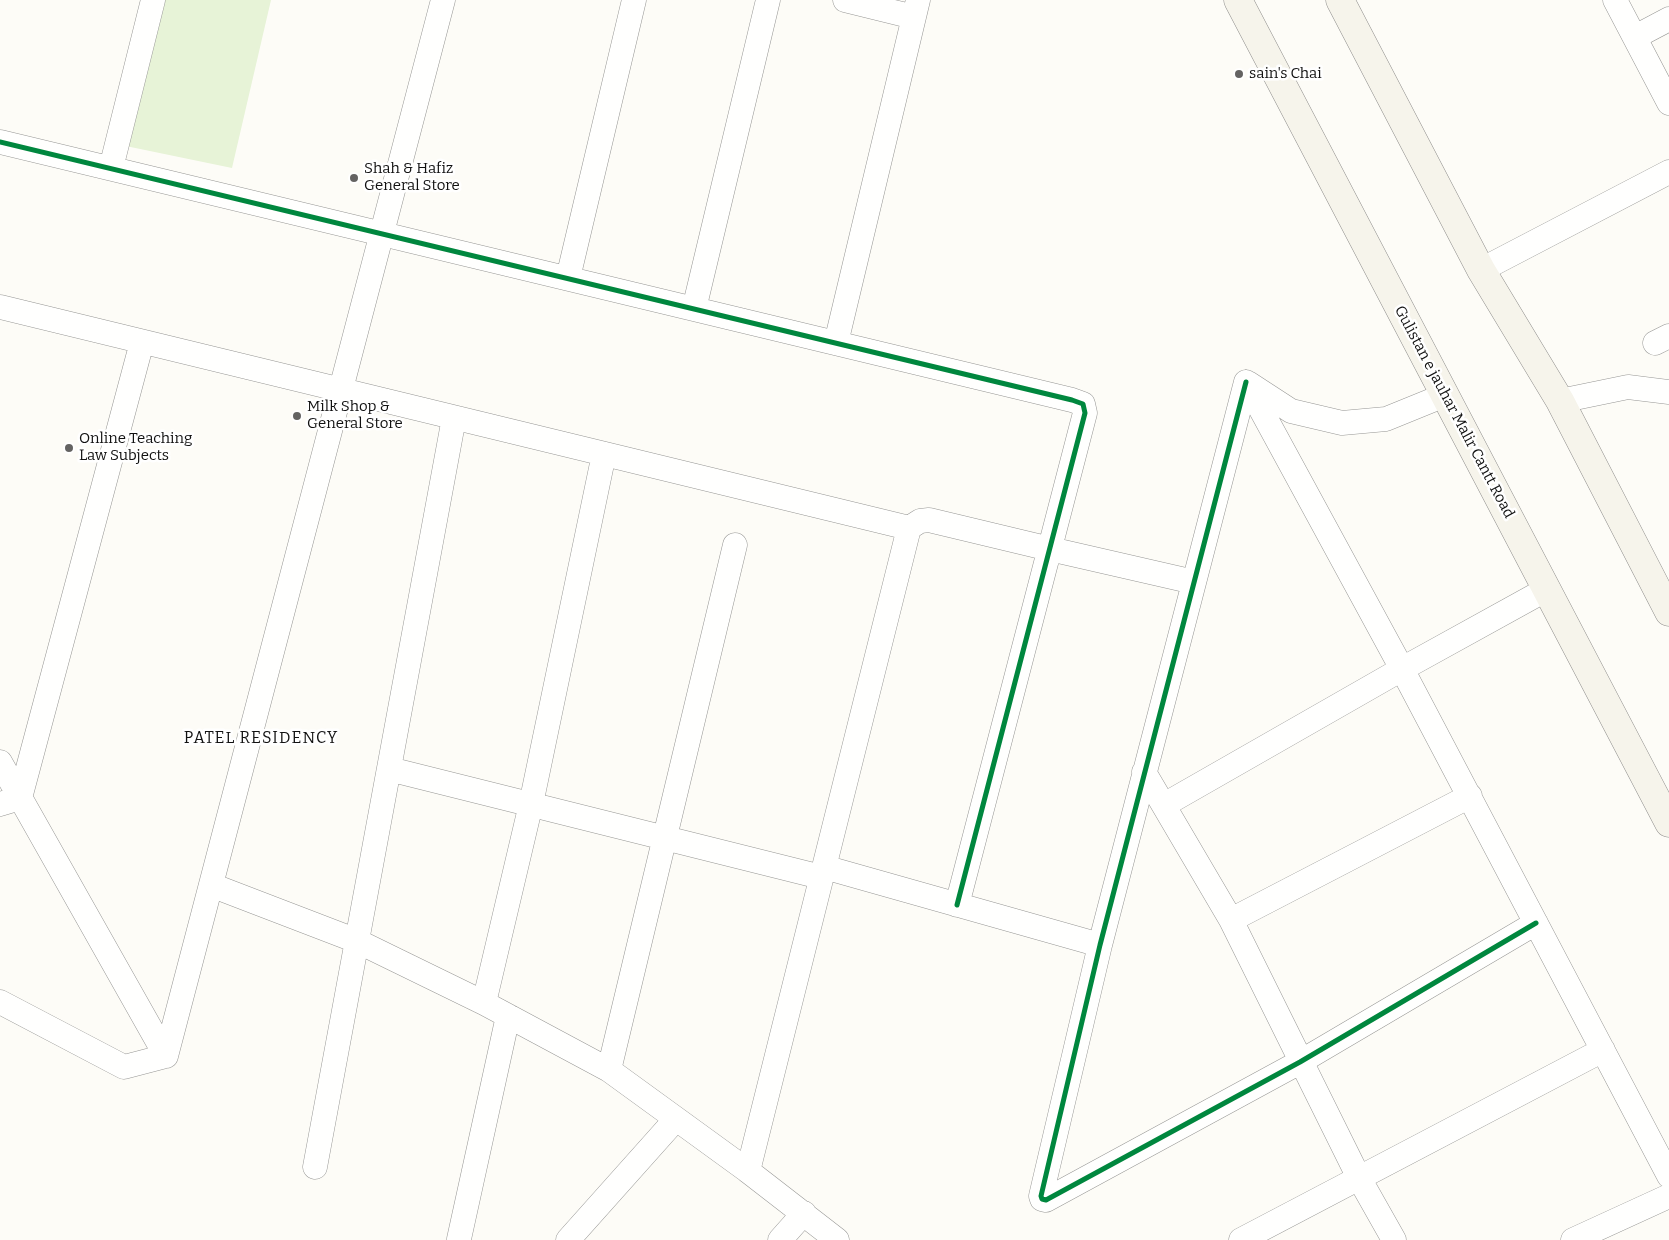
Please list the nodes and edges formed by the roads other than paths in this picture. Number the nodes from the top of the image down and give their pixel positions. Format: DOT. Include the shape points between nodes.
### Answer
graph roads {
  1 [pos="153,0"];
  2 [pos="443,0"];
  3 [pos="634,0"];
  4 [pos="768,0"];
  5 [pos="845,0"];
  6 [pos="1238,0"];
  7 [pos="1340,0"];
  8 [pos="1616,0"];
  9 [pos="916,8"];
  10 [pos="1669,19"];
  11 [pos="1635,38"];
  12 [pos="1669,103"];
  13 [pos="0,142"];
  14 [pos="111,168"];
  15 [pos="1669,172"];
  16 [pos="382,233"];
  17 [pos="1482,270"];
  18 [pos="568,278"];
  19 [pos="0,307"];
  20 [pos="694,309"];
  21 [pos="142,342"];
  22 [pos="836,343"];
  23 [pos="1246,382"];
  24 [pos="341,390"];
  25 [pos="1669,392"];
  26 [pos="1445,395"];
  27 [pos="1560,401"];
  28 [pos="454,418"];
  29 [pos="604,454"];
  30 [pos="909,528"];
  31 [pos="735,545"];
  32 [pos="1050,549"];
  33 [pos="1194,582"];
  34 [pos="1546,589"];
  35 [pos="1669,612"];
  36 [pos="1402,669"];
  37 [pos="0,762"];
  38 [pos="389,768"];
  39 [pos="1144,772"];
  40 [pos="1470,796"];
  41 [pos="10,801"];
  42 [pos="531,804"];
  43 [pos="1164,805"];
  44 [pos="1669,823"];
  45 [pos="665,838"];
  46 [pos="823,872"];
  47 [pos="211,885"];
  48 [pos="957,905"];
  49 [pos="1230,920"];
  50 [pos="1536,923"];
  51 [pos="357,941"];
  52 [pos="1100,945"];
  53 [pos="0,1002"];
  54 [pos="484,1003"];
  55 [pos="508,1016"];
  56 [pos="1603,1050"];
  57 [pos="166,1056"];
  58 [pos="1300,1062"];
  59 [pos="609,1070"];
  60 [pos="676,1119"];
  61 [pos="315,1167"];
  62 [pos="748,1171"];
  63 [pos="1669,1176"];
  64 [pos="1359,1178"];
  65 [pos="1669,1196"];
  66 [pos="804,1213"];
  67 [pos="459,1239"];
  68 [pos="568,1240"];
  69 [pos="780,1240"];
  70 [pos="837,1240"];
  71 [pos="1241,1240"];
  72 [pos="1394,1240"];
  73 [pos="1573,1240"];
  1 -- 14 [label="street"];
  2 -- 16 [label="street"];
  3 -- 18 [label="street"];
  4 -- 20 [label="street"];
  5 -- 9 [label="street"];
  6 -- 26 [label="main road, Gulistan e jauhar Malir Cantt Road"];
  7 -- 17 [label="main road"];
  8 -- 11 [label="street"];
  9 -- 22 [label="street"];
  10 -- 11 [label="street"];
  11 -- 12 [label="street"];
  13 -- 14 [label="street"];
  14 -- 16 [label="street"];
  15 -- 17 [label="street"];
  16 -- 18 [label="street"];
  16 -- 24 [label="street"];
  17 -- 27 [label="main road"];
  18 -- 20 [label="street"];
  19 -- 21 [label="street"];
  20 -- 22 [label="street"];
  21 -- 24 [label="street"];
  21 -- 41 [label="street"];
  22 -- 32 [label="street" via="1083,404 1085,413"];
  23 -- 26 [label="street" via="1291,411 1342,423 1386,419"];
  23 -- 33 [label="street"];
  23 -- 36 [label="street"];
  24 -- 28 [label="street"];
  24 -- 47 [label="street"];
  25 -- 27 [label="street" via="1628,388"];
  26 -- 34 [label="main road, Gulistan e jauhar Malir Cantt Road"];
  27 -- 35 [label="main road"];
  28 -- 29 [label="street"];
  28 -- 38 [label="street"];
  29 -- 30 [label="street"];
  29 -- 42 [label="street"];
  30 -- 32 [label="street" via="928,520"];
  30 -- 46 [label="street"];
  31 -- 45 [label="street"];
  32 -- 33 [label="street"];
  32 -- 48 [label="street"];
  33 -- 39 [label="street"];
  34 -- 36 [label="street"];
  34 -- 44 [label="main road, Gulistan e jauhar Malir Cantt Road"];
  36 -- 40 [label="street"];
  36 -- 43 [label="street"];
  37 -- 41 [label="street"];
  38 -- 42 [label="street"];
  38 -- 51 [label="street"];
  39 -- 43 [label="street"];
  39 -- 52 [label="street"];
  40 -- 49 [label="street"];
  40 -- 50 [label="street"];
  41 -- 57 [label="street"];
  42 -- 45 [label="street"];
  42 -- 54 [label="street"];
  43 -- 49 [label="street"];
  45 -- 46 [label="street"];
  45 -- 59 [label="street"];
  46 -- 48 [label="street"];
  46 -- 62 [label="street"];
  47 -- 51 [label="street"];
  47 -- 57 [label="street"];
  48 -- 52 [label="street"];
  49 -- 58 [label="street"];
  50 -- 56 [label="street"];
  50 -- 58 [label="street"];
  51 -- 54 [label="street"];
  51 -- 61 [label="street"];
  52 -- 58 [label="street" via="1042,1199 1046,1200"];
  53 -- 57 [label="street" via="124,1067"];
  54 -- 55 [label="street"];
  55 -- 59 [label="street"];
  55 -- 67 [label="street"];
  56 -- 63 [label="street"];
  56 -- 64 [label="street"];
  58 -- 64 [label="street"];
  59 -- 60 [label="street"];
  60 -- 62 [label="street"];
  60 -- 68 [label="street"];
  62 -- 66 [label="street"];
  64 -- 71 [label="street"];
  64 -- 72 [label="street"];
  65 -- 73 [label="street"];
  66 -- 69 [label="street"];
  66 -- 70 [label="street"];
}
